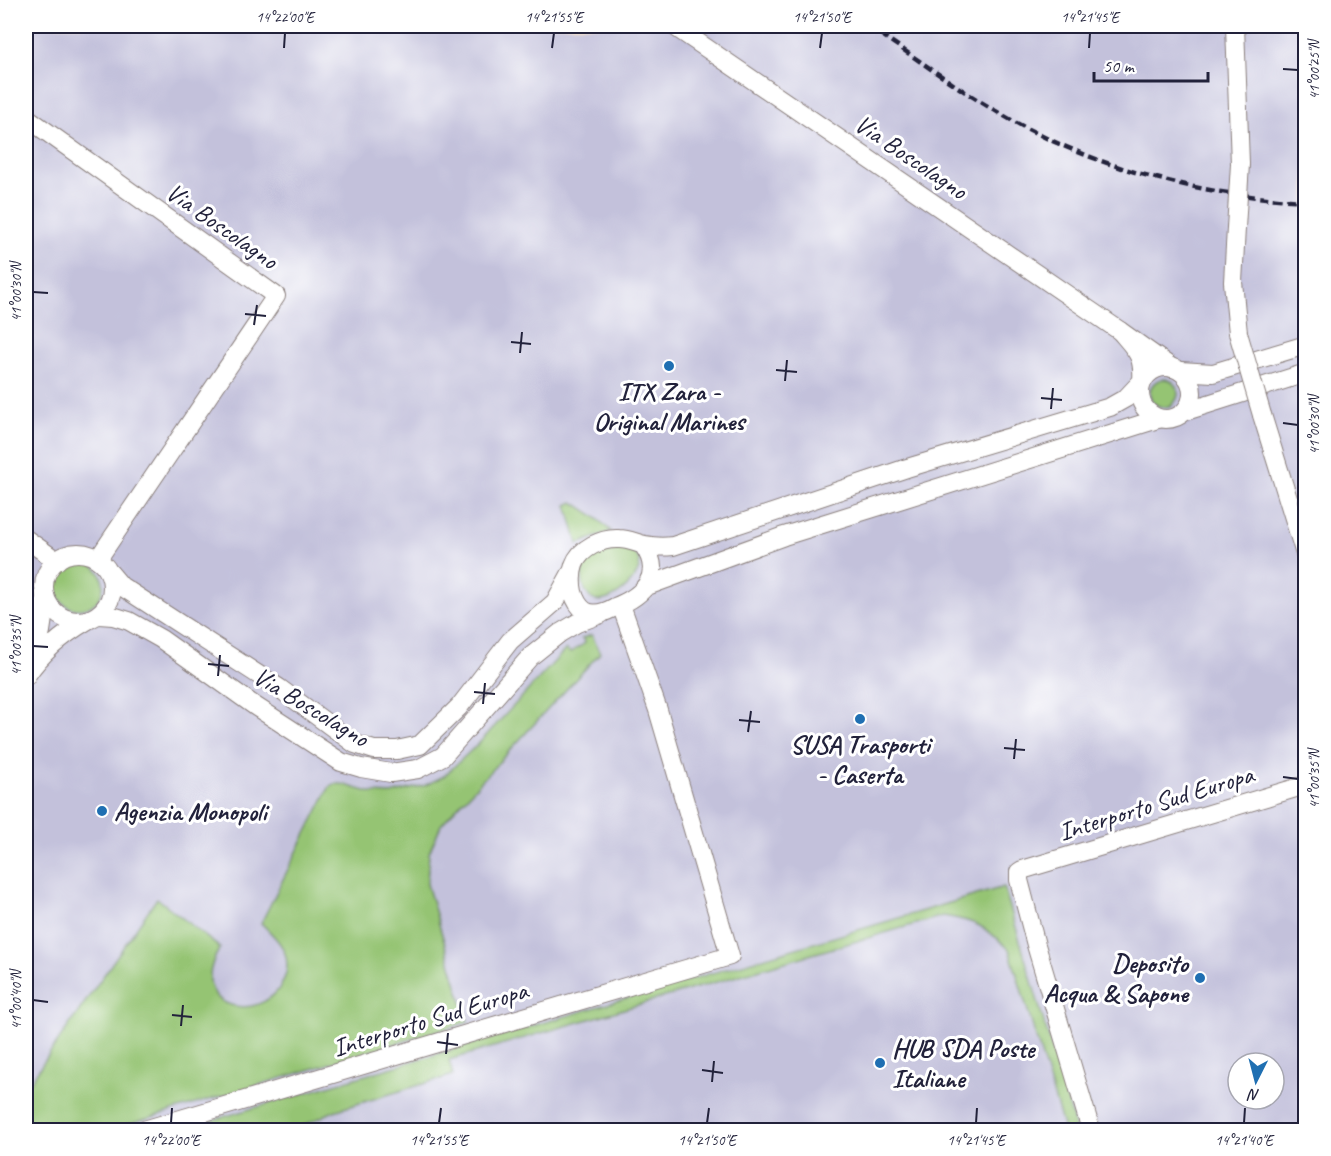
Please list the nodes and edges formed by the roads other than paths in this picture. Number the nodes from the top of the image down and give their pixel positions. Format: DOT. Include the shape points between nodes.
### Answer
graph roads {
  1 [pos="674,26"];
  2 [pos="1234,26"];
  3 [pos="26,117"];
  4 [pos="1120,331"];
  5 [pos="1305,345"];
  6 [pos="1176,369"];
  7 [pos="1305,373"];
  8 [pos="1142,381"];
  9 [pos="1186,411"];
  10 [pos="1158,419"];
  11 [pos="26,539"];
  12 [pos="643,545"];
  13 [pos="1305,557"];
  14 [pos="57,561"];
  15 [pos="104,566"];
  16 [pos="572,573"];
  17 [pos="647,586"];
  18 [pos="45,595"];
  19 [pos="621,605"];
  20 [pos="601,614"];
  21 [pos="93,617"];
  22 [pos="28,673"];
  23 [pos="1305,785"];
  24 [pos="144,1131"];
  25 [pos="1091,1131"];
  1 -- 4 [label="street, Via Boscolagno"];
  2 -- 13 [label="street, bridge" via="1240,164 1233,282 1238,333"];
  3 -- 15 [label="street, Via Boscolagno" via="276,296"];
  4 -- 6 [label="street, Via Boscolagno"];
  4 -- 8 [label="street, Via Boscolagno" via="1140,353"];
  5 -- 6 [label="street, Via Boscolagno" via="1213,374"];
  6 -- 8 [label="street, Via Boscolagno" via="1156,369"];
  6 -- 9 [label="street, Via Boscolagno" via="1191,383 1192,400"];
  7 -- 9 [label="street, Via Boscolagno"];
  8 -- 10 [label="street, Via Boscolagno" via="1143,408"];
  8 -- 12 [label="street, Via Boscolagno" via="1126,398 1110,407 907,468 673,546"];
  9 -- 10 [label="street, Via Boscolagno" via="1176,418"];
  10 -- 17 [label="street, Via Boscolagno" via="784,536"];
  11 -- 14 [label="street"];
  12 -- 16 [label="street, Via Boscolagno" via="617,538 601,541 577,558"];
  12 -- 17 [label="street" via="651,558"];
  14 -- 15 [label="street" via="83,552"];
  14 -- 18 [label="street" via="47,573"];
  15 -- 16 [label="street, Via Boscolagno" via="121,586 279,688 355,744 374,750 420,744 459,707 510,641 555,602"];
  15 -- 21 [label="street" via="113,584 112,596 107,606"];
  16 -- 20 [label="street" via="576,600 584,610"];
  17 -- 19 [label="street, Via Boscolagno"];
  18 -- 21 [label="street, Via Boscolagno" via="49,605 66,619"];
  18 -- 22 [label="street" via="40,643"];
  19 -- 20 [label="street, Via Boscolagno"];
  19 -- 24 [label="street, Interporto Sud Europa" via="658,710 730,956"];
  20 -- 21 [label="street, Via Boscolagno" via="560,633 530,657 442,756 418,769 390,773 341,762 129,621 113,616"];
  21 -- 22 [label="street" via="55,643"];
  23 -- 25 [label="street, Interporto Sud Europa" via="1022,870 1018,876"];
}
